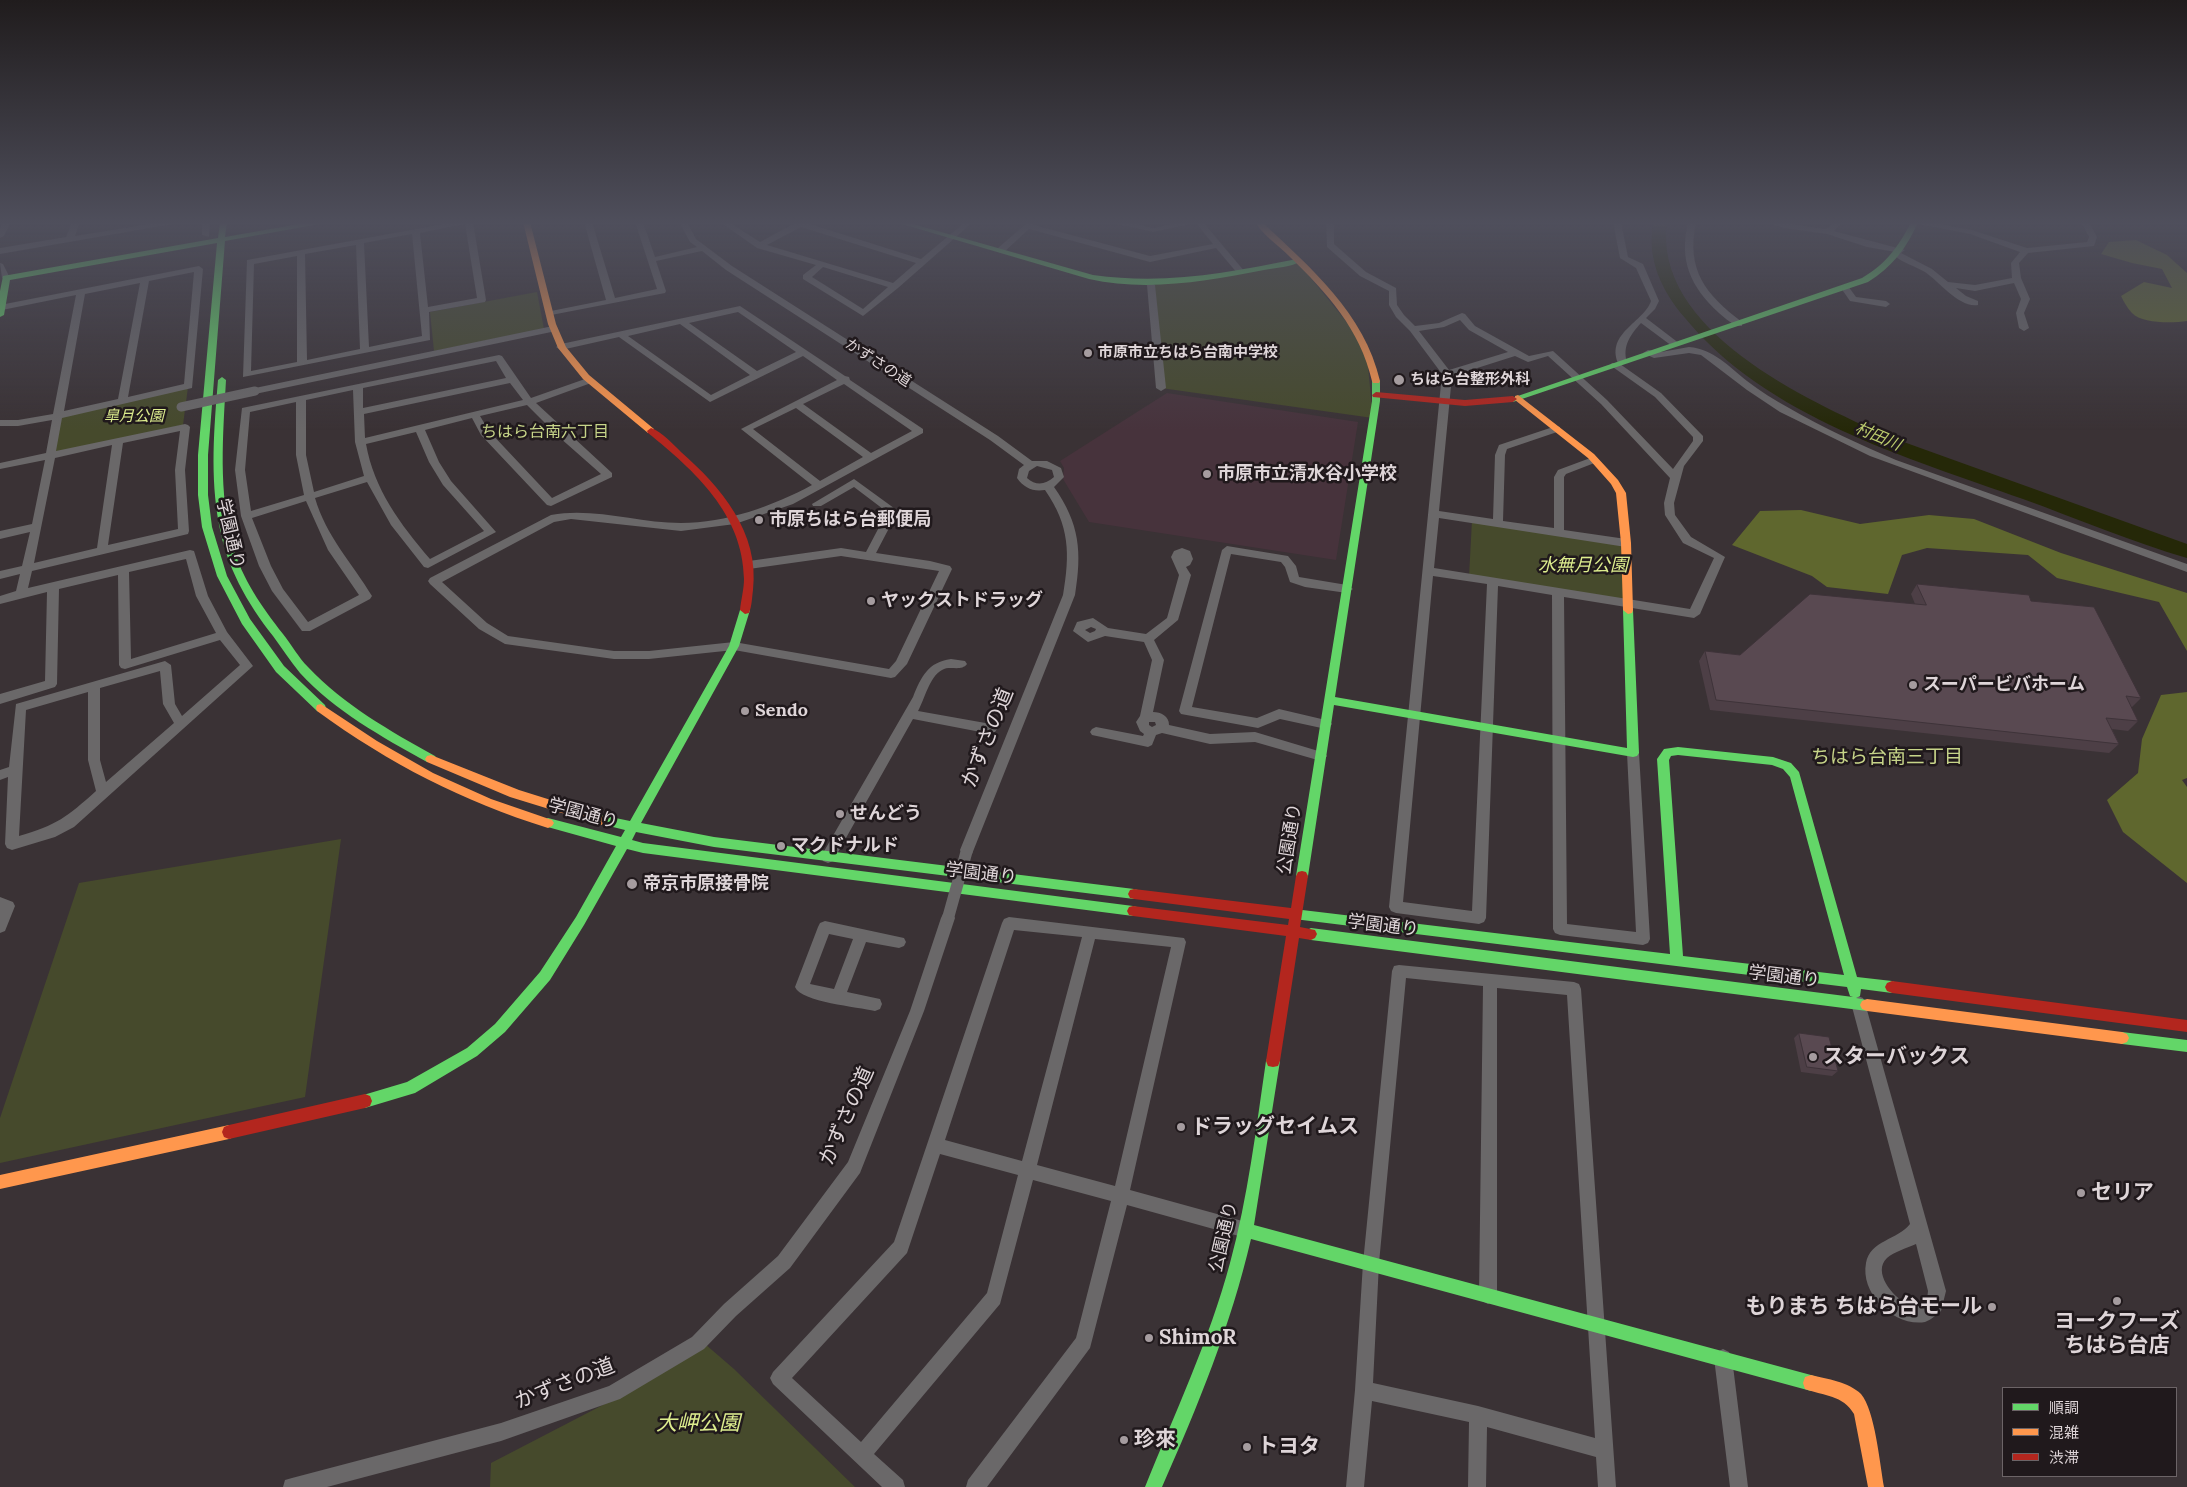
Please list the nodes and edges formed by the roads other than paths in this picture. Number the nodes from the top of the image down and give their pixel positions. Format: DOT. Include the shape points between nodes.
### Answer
graph roads {
  1 [pos="4,291"];
  2 [pos="84,291"];
  3 [pos="143,291"];
  4 [pos="197,291"];
  5 [pos="224,291"];
  6 [pos="249,291"];
  7 [pos="301,291"];
  8 [pos="362,291"];
  9 [pos="422,291"];
  10 [pos="481,291"];
  11 [pos="543,291"];
  12 [pos="608,291"];
  13 [pos="660,291"];
  14 [pos="767,291"];
  15 [pos="830,291"];
  16 [pos="889,291"];
  17 [pos="1152,291"];
  18 [pos="1325,291"];
  19 [pos="1393,291"];
  20 [pos="1651,291"];
  21 [pos="1704,291"];
  22 [pos="1835,291"];
  23 [pos="1848,291"];
  24 [pos="1956,291"];
  25 [pos="2025,291"];
  26 [pos="81,292"];
  27 [pos="611,301"];
  28 [pos="1975,303"];
  29 [pos="1886,304"];
  30 [pos="424,310"];
  31 [pos="1,311"];
  32 [pos="549,314"];
  33 [pos="1641,318"];
  34 [pos="680,321"];
  35 [pos="1738,324"];
  36 [pos="2024,328"];
  37 [pos="553,329"];
  38 [pos="1413,329"];
  39 [pos="620,334"];
  40 [pos="1675,344"];
  41 [pos="561,348"];
  42 [pos="365,350"];
  43 [pos="803,352"];
  44 [pos="1517,352"];
  45 [pos="1648,353"];
  46 [pos="302,363"];
  47 [pos="1618,364"];
  48 [pos="223,370"];
  49 [pos="1447,374"];
  50 [pos="756,375"];
  51 [pos="1575,378"];
  52 [pos="846,379"];
  53 [pos="510,380"];
  54 [pos="588,381"];
  55 [pos="358,386"];
  56 [pos="1161,388"];
  57 [pos="1376,395"];
  58 [pos="301,398"];
  59 [pos="1518,398"];
  60 [pos="123,399"];
  61 [pos="528,402"];
  62 [pos="797,404"];
  63 [pos="1444,404"];
  64 [pos="181,407"];
  65 [pos="359,412"];
  66 [pos="56,416"];
  67 [pos="475,416"];
  68 [pos="0,423"];
  69 [pos="419,428"];
  70 [pos="1556,429"];
  71 [pos="118,441"];
  72 [pos="360,442"];
  73 [pos="49,456"];
  74 [pos="870,457"];
  75 [pos="1593,460"];
  76 [pos="1030,465"];
  77 [pos="0,466"];
  78 [pos="370,478"];
  79 [pos="1676,478"];
  80 [pos="819,485"];
  81 [pos="1048,486"];
  82 [pos="308,497"];
  83 [pos="817,504"];
  84 [pos="1434,514"];
  85 [pos="246,516"];
  86 [pos="735,520"];
  87 [pos="1498,524"];
  88 [pos="37,527"];
  89 [pos="1559,533"];
  90 [pos="0,535"];
  91 [pos="1626,543"];
  92 [pos="102,552"];
  93 [pos="869,556"];
  94 [pos="1178,562"];
  95 [pos="749,565"];
  96 [pos="2187,568"];
  97 [pos="27,569"];
  98 [pos="124,570"];
  99 [pos="1428,571"];
  100 [pos="0,575"];
  101 [pos="1493,582"];
  102 [pos="53,587"];
  103 [pos="1347,589"];
  104 [pos="1558,591"];
  105 [pos="21,594"];
  106 [pos="0,600"];
  107 [pos="1628,602"];
  108 [pos="1102,632"];
  109 [pos="223,635"];
  110 [pos="1148,639"];
  111 [pos="734,646"];
  112 [pos="961,664"];
  113 [pos="94,685"];
  114 [pos="0,699"];
  115 [pos="1330,700"];
  116 [pos="910,714"];
  117 [pos="1416,715"];
  118 [pos="1326,724"];
  119 [pos="181,725"];
  120 [pos="1486,727"];
  121 [pos="991,729"];
  122 [pos="1156,730"];
  123 [pos="1096,732"];
  124 [pos="1558,740"];
  125 [pos="1633,753"];
  126 [pos="1322,756"];
  127 [pos="15,770"];
  128 [pos="0,775"];
  129 [pos="103,793"];
  130 [pos="633,828"];
  131 [pos="624,844"];
  132 [pos="828,857"];
  133 [pos="0,902"];
  134 [pos="1296,915"];
  135 [pos="0,927"];
  136 [pos="1090,932"];
  137 [pos="1292,932"];
  138 [pos="862,934"];
  139 [pos="899,942"];
  140 [pos="1677,961"];
  141 [pos="1490,980"];
  142 [pos="1852,982"];
  143 [pos="838,997"];
  144 [pos="1858,1003"];
  145 [pos="875,1004"];
  146 [pos="2187,1026"];
  147 [pos="2187,1046"];
  148 [pos="936,1145"];
  149 [pos="1027,1170"];
  150 [pos="0,1182"];
  151 [pos="1121,1195"];
  152 [pos="1920,1225"];
  153 [pos="1246,1230"];
  154 [pos="1371,1262"];
  155 [pos="1488,1295"];
  156 [pos="1596,1323"];
  157 [pos="1723,1358"];
  158 [pos="1364,1390"];
  159 [pos="1478,1415"];
  160 [pos="1604,1450"];
  161 [pos="862,1455"];
  162 [pos="292,1487"];
  163 [pos="896,1487"];
  164 [pos="975,1487"];
  165 [pos="1152,1487"];
  166 [pos="1355,1487"];
  167 [pos="1477,1487"];
  168 [pos="1606,1487"];
  169 [pos="1739,1487"];
  170 [pos="1876,1487"];
  1 -- 31 [label="street"];
  2 -- 26 [label="street"];
  3 -- 60 [label="street"];
  4 -- 60 [label="street" via="189,386"];
  5 -- 131 [label="street, 学園通り" via="202,479 211,546 233,603 279,667 315,702 371,745 438,782 500,808"];
  6 -- 46 [label="street" via="246,375"];
  7 -- 46 [label="street"];
  8 -- 42 [label="street"];
  9 -- 30 [label="street"];
  10 -- 30 [label="street" via="482,300"];
  11 -- 32 [label="street"];
  12 -- 27 [label="street"];
  13 -- 27 [label="street"];
  14 -- 76 [label="street, かずさの道" via="994,438"];
  15 -- 16 [label="street" via="863,313"];
  17 -- 56 [label="street"];
  18 -- 57 [label="street, 公園通り" via="1366,346 1374,364"];
  19 -- 38 [label="street" via="1393,306 1400,318"];
  20 -- 33 [label="street" via="1654,306"];
  21 -- 35 [label="street"];
  22 -- 35 [label="street"];
  23 -- 29 [label="street" via="1854,298"];
  24 -- 28 [label="street"];
  25 -- 36 [label="street" via="2025,306 2020,313"];
  26 -- 31 [label="street"];
  26 -- 66 [label="street"];
  27 -- 32 [label="street"];
  30 -- 42 [label="street" via="427,338"];
  32 -- 37 [label="street"];
  33 -- 40 [label="street"];
  33 -- 47 [label="street" via="1620,344"];
  34 -- 39 [label="street"];
  34 -- 43 [label="street" via="740,309"];
  34 -- 50 [label="street"];
  35 -- 40 [label="street"];
  37 -- 41 [label="street"];
  37 -- 64 [label="street, bridge"];
  38 -- 44 [label="street" via="1441,325 1462,316 1472,328"];
  38 -- 49 [label="street"];
  39 -- 41 [label="street"];
  39 -- 50 [label="street" via="710,399"];
  40 -- 45 [label="street"];
  41 -- 54 [label="street"];
  42 -- 46 [label="street"];
  43 -- 50 [label="street"];
  43 -- 52 [label="street"];
  44 -- 49 [label="street"];
  44 -- 51 [label="street" via="1528,359 1550,353"];
  45 -- 47 [label="street"];
  45 -- 96 [label="street" via="1656,356 1684,349 1704,353 1774,403 1855,446"];
  47 -- 51 [label="street"];
  47 -- 79 [label="street" via="1658,395 1698,436"];
  48 -- 130 [label="street, 学園通り" via="218,480 229,547 238,571 265,619 297,662 343,703 383,732 452,769 509,793"];
  49 -- 63 [label="street"];
  51 -- 59 [label="street"];
  51 -- 79 [label="street" via="1604,402"];
  52 -- 62 [label="street"];
  52 -- 74 [label="street" via="919,431"];
  53 -- 55 [label="street" via="499,358"];
  53 -- 61 [label="street"];
  53 -- 65 [label="street"];
  54 -- 61 [label="street"];
  54 -- 86 [label="street" via="668,445 714,487"];
  55 -- 58 [label="street"];
  55 -- 65 [label="street"];
  57 -- 63 [label="street"];
  57 -- 103 [label="street, 公園通り"];
  58 -- 82 [label="street" via="300,444"];
  58 -- 85 [label="street" via="245,410 240,470"];
  59 -- 63 [label="street" via="1487,404"];
  59 -- 70 [label="street"];
  60 -- 66 [label="street"];
  61 -- 67 [label="street"];
  61 -- 67 [label="street" via="608,475 551,503 485,433"];
  62 -- 74 [label="street"];
  62 -- 80 [label="street" via="746,429"];
  63 -- 84 [label="street"];
  65 -- 72 [label="street"];
  66 -- 68 [label="street"];
  66 -- 73 [label="street"];
  67 -- 69 [label="street"];
  69 -- 72 [label="street"];
  69 -- 78 [label="street" via="447,483 491,532 428,564 386,509"];
  70 -- 75 [label="street"];
  70 -- 87 [label="street" via="1503,447"];
  71 -- 73 [label="street"];
  71 -- 92 [label="street"];
  71 -- 92 [label="street" via="185,427 180,470 184,531"];
  72 -- 78 [label="street"];
  73 -- 77 [label="street"];
  73 -- 88 [label="street"];
  74 -- 80 [label="street"];
  75 -- 89 [label="street" via="1559,476"];
  75 -- 91 [label="street" via="1618,486"];
  76 -- 81 [label="street" via="1022,473 1024,482 1036,487"];
  76 -- 81 [label="street" via="1047,464 1056,468 1059,477"];
  78 -- 82 [label="street"];
  79 -- 107 [label="street" via="1669,503 1670,515 1687,540 1720,557 1694,614"];
  80 -- 86 [label="street" via="789,502"];
  81 -- 162 [label="street, かずさの道, bridge" via="1070,531 1074,558 1070,595 967,850 917,1011 854,1167 784,1262 698,1343 614,1393 501,1432"];
  82 -- 85 [label="street"];
  82 -- 85 [label="street" via="328,540 366,596 306,628 265,566"];
  83 -- 93 [label="street" via="854,482 893,511"];
  84 -- 87 [label="street"];
  84 -- 99 [label="street"];
  86 -- 95 [label="street" via="747,548"];
  86 -- 111 [label="street" via="680,527 571,516 551,519 434,581 483,626 505,640 614,655 650,655"];
  87 -- 89 [label="street"];
  88 -- 90 [label="street"];
  88 -- 97 [label="street"];
  89 -- 91 [label="street"];
  91 -- 107 [label="street"];
  92 -- 97 [label="street"];
  93 -- 95 [label="street" via="841,552"];
  93 -- 111 [label="street" via="946,569 901,664 891,674"];
  94 -- 110 [label="street" via="1185,575 1172,620"];
  95 -- 111 [label="street" via="748,593"];
  97 -- 100 [label="street"];
  97 -- 105 [label="street"];
  98 -- 102 [label="street"];
  98 -- 109 [label="street" via="190,554 202,596"];
  98 -- 109 [label="street" via="124,665"];
  99 -- 101 [label="street"];
  99 -- 117 [label="street"];
  101 -- 104 [label="street"];
  101 -- 120 [label="street"];
  102 -- 105 [label="street"];
  102 -- 114 [label="street" via="51,684"];
  103 -- 115 [label="street, 公園通り"];
  103 -- 118 [label="street" via="1294,579 1290,566 1279,558 1227,550 1185,711 1258,723 1279,714"];
  104 -- 107 [label="street"];
  104 -- 124 [label="street"];
  105 -- 106 [label="street"];
  107 -- 125 [label="street"];
  108 -- 110 [label="street"];
  109 -- 119 [label="street" via="247,666"];
  110 -- 122 [label="street" via="1158,660 1146,717 1158,717 1163,722"];
  111 -- 130 [label="street"];
  112 -- 116 [label="street" via="946,662 936,668"];
  113 -- 119 [label="street" via="165,665 168,704"];
  113 -- 127 [label="street" via="20,707"];
  113 -- 129 [label="street" via="94,760"];
  115 -- 117 [label="street"];
  115 -- 118 [label="street, 公園通り"];
  116 -- 121 [label="street"];
  116 -- 132 [label="street"];
  117 -- 120 [label="street"];
  117 -- 120 [label="street" via="1396,907 1478,918"];
  118 -- 126 [label="street, 公園通り"];
  119 -- 129 [label="street"];
  120 -- 124 [label="street"];
  122 -- 123 [label="street" via="1148,742"];
  122 -- 126 [label="street" via="1210,739 1256,737"];
  124 -- 125 [label="street"];
  124 -- 125 [label="street" via="1560,929 1643,939"];
  126 -- 134 [label="street, 公園通り"];
  127 -- 128 [label="street"];
  127 -- 129 [label="street" via="12,844 50,833 69,823"];
  130 -- 131 [label="street"];
  130 -- 132 [label="street, 学園通り"];
  131 -- 137 [label="street, 学園通り"];
  131 -- 150 [label="street" via="580,921 522,1004 472,1052 410,1088 349,1106"];
  132 -- 134 [label="street, 学園通り"];
  133 -- 135 [label="street" via="8,906"];
  134 -- 137 [label="street, 公園通り"];
  134 -- 140 [label="street, 学園通り"];
  136 -- 148 [label="street" via="1009,923"];
  136 -- 149 [label="street"];
  136 -- 151 [label="street" via="1179,942"];
  137 -- 144 [label="street, 学園通り"];
  137 -- 153 [label="street, 公園通り"];
  138 -- 139 [label="street"];
  138 -- 143 [label="street"];
  138 -- 143 [label="street" via="825,926 802,987"];
  140 -- 142 [label="street, 学園通り"];
  140 -- 142 [label="street" via="1662,770 1663,758 1668,752 1678,751 1772,761 1787,766 1795,775"];
  141 -- 154 [label="street" via="1399,971"];
  141 -- 155 [label="street"];
  141 -- 156 [label="street" via="1574,989"];
  142 -- 144 [label="street"];
  142 -- 146 [label="street, 学園通り"];
  143 -- 145 [label="street"];
  144 -- 147 [label="street, 学園通り"];
  144 -- 152 [label="street"];
  148 -- 149 [label="street"];
  148 -- 161 [label="street" via="901,1247 779,1378"];
  149 -- 151 [label="street"];
  149 -- 161 [label="street" via="994,1298"];
  151 -- 153 [label="street"];
  151 -- 164 [label="street" via="1084,1342"];
  152 -- 152 [label="street" via="1937,1291 1935,1305 1925,1313 1905,1312 1886,1299 1875,1282 1874,1264 1882,1252 1910,1238"];
  153 -- 154 [label="street"];
  153 -- 165 [label="street, 公園通り" via="1216,1337 1193,1399"];
  154 -- 155 [label="street"];
  154 -- 158 [label="street"];
  155 -- 156 [label="street"];
  156 -- 157 [label="street"];
  156 -- 160 [label="street"];
  157 -- 169 [label="street"];
  157 -- 170 [label="street" via="1835,1388 1855,1400 1862,1411"];
  158 -- 159 [label="street"];
  158 -- 166 [label="street"];
  159 -- 160 [label="street"];
  159 -- 167 [label="street"];
  160 -- 168 [label="street"];
  161 -- 163 [label="street"];
}
